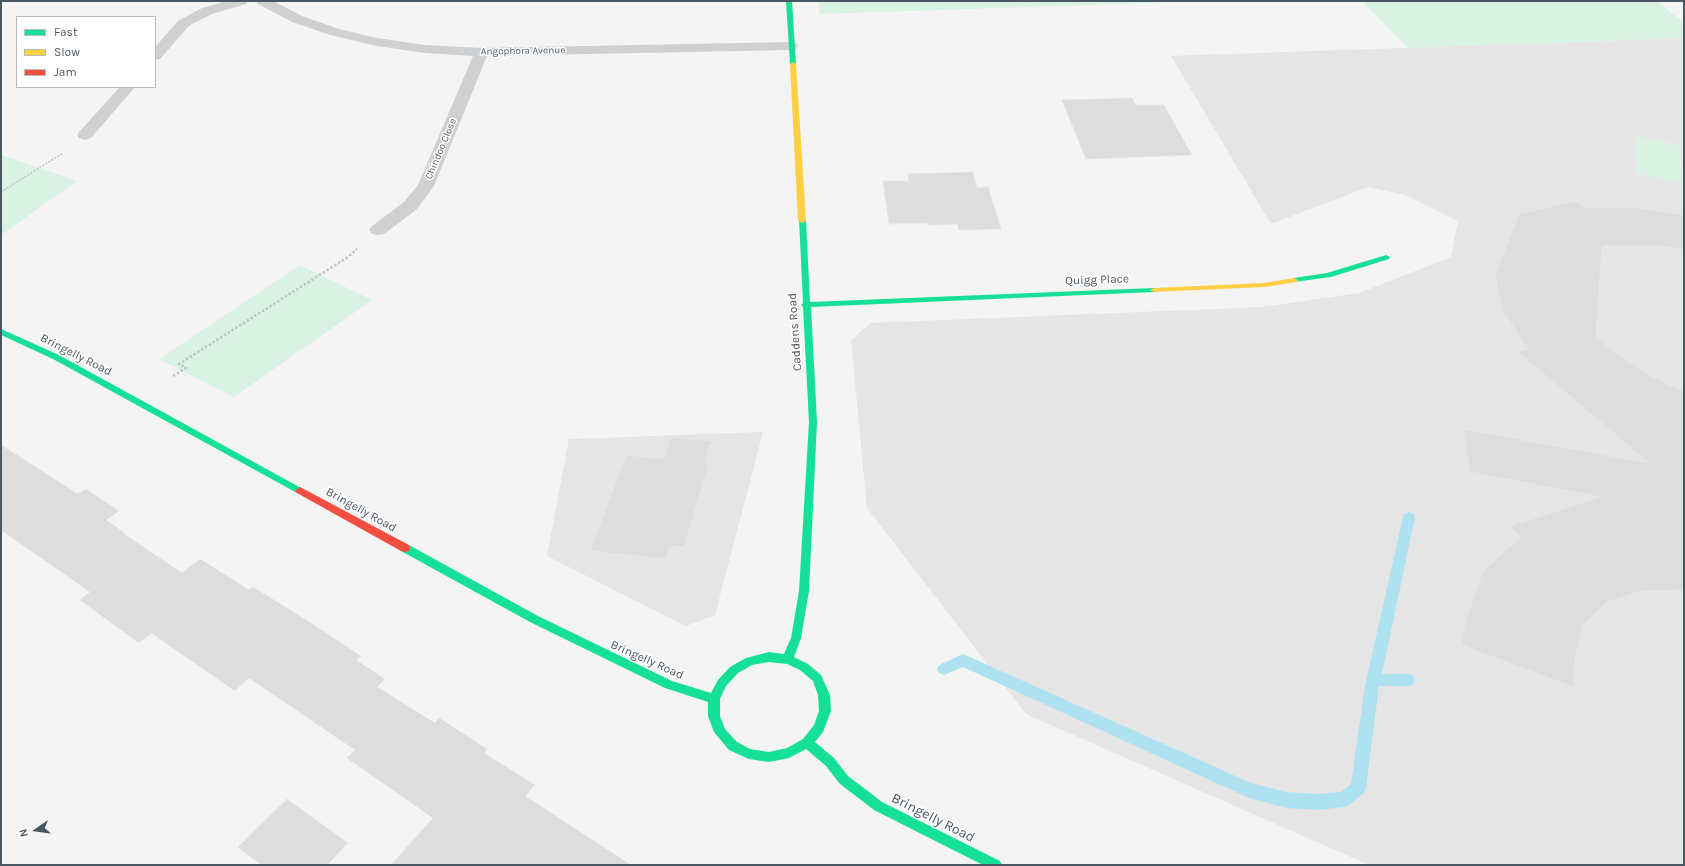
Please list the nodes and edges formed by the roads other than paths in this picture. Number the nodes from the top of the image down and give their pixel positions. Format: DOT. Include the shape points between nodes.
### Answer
graph roads {
  1 [pos="241,1"];
  2 [pos="263,1"];
  3 [pos="789,1"];
  4 [pos="791,46"];
  5 [pos="482,52"];
  6 [pos="156,55"];
  7 [pos="127,88"];
  8 [pos="85,135"];
  9 [pos="378,230"];
  10 [pos="1386,257"];
  11 [pos="805,305"];
  12 [pos="1,332"];
  13 [pos="788,659"];
  14 [pos="714,699"];
  15 [pos="807,743"];
  16 [pos="996,865"];
  1 -- 6 [label="street" via="212,9 189,20"];
  2 -- 5 [label="street, Angophora Avenue" via="297,19 355,38 425,49"];
  3 -- 4 [label="street, Caddens Road"];
  4 -- 5 [label="street, Angophora Avenue"];
  4 -- 11 [label="street, Caddens Road"];
  5 -- 9 [label="street, Chindoo Close" via="426,186 410,206"];
  7 -- 8 [label="street"];
  10 -- 11 [label="street, Quigg Place" via="1328,274 1264,285"];
  11 -- 13 [label="street, Caddens Road" via="813,422 804,591 796,638"];
  12 -- 14 [label="street, Bringelly Road" via="56,357 534,619 668,685"];
  13 -- 14 [label="street" via="769,657 750,660 734,670 722,683"];
  13 -- 15 [label="street" via="804,667 817,678 824,694 825,712 819,728"];
  14 -- 15 [label="street" via="714,716 720,732 733,746 744,752 769,757 789,752"];
  15 -- 16 [label="street, Bringelly Road" via="830,762 844,780 878,806"];
}
